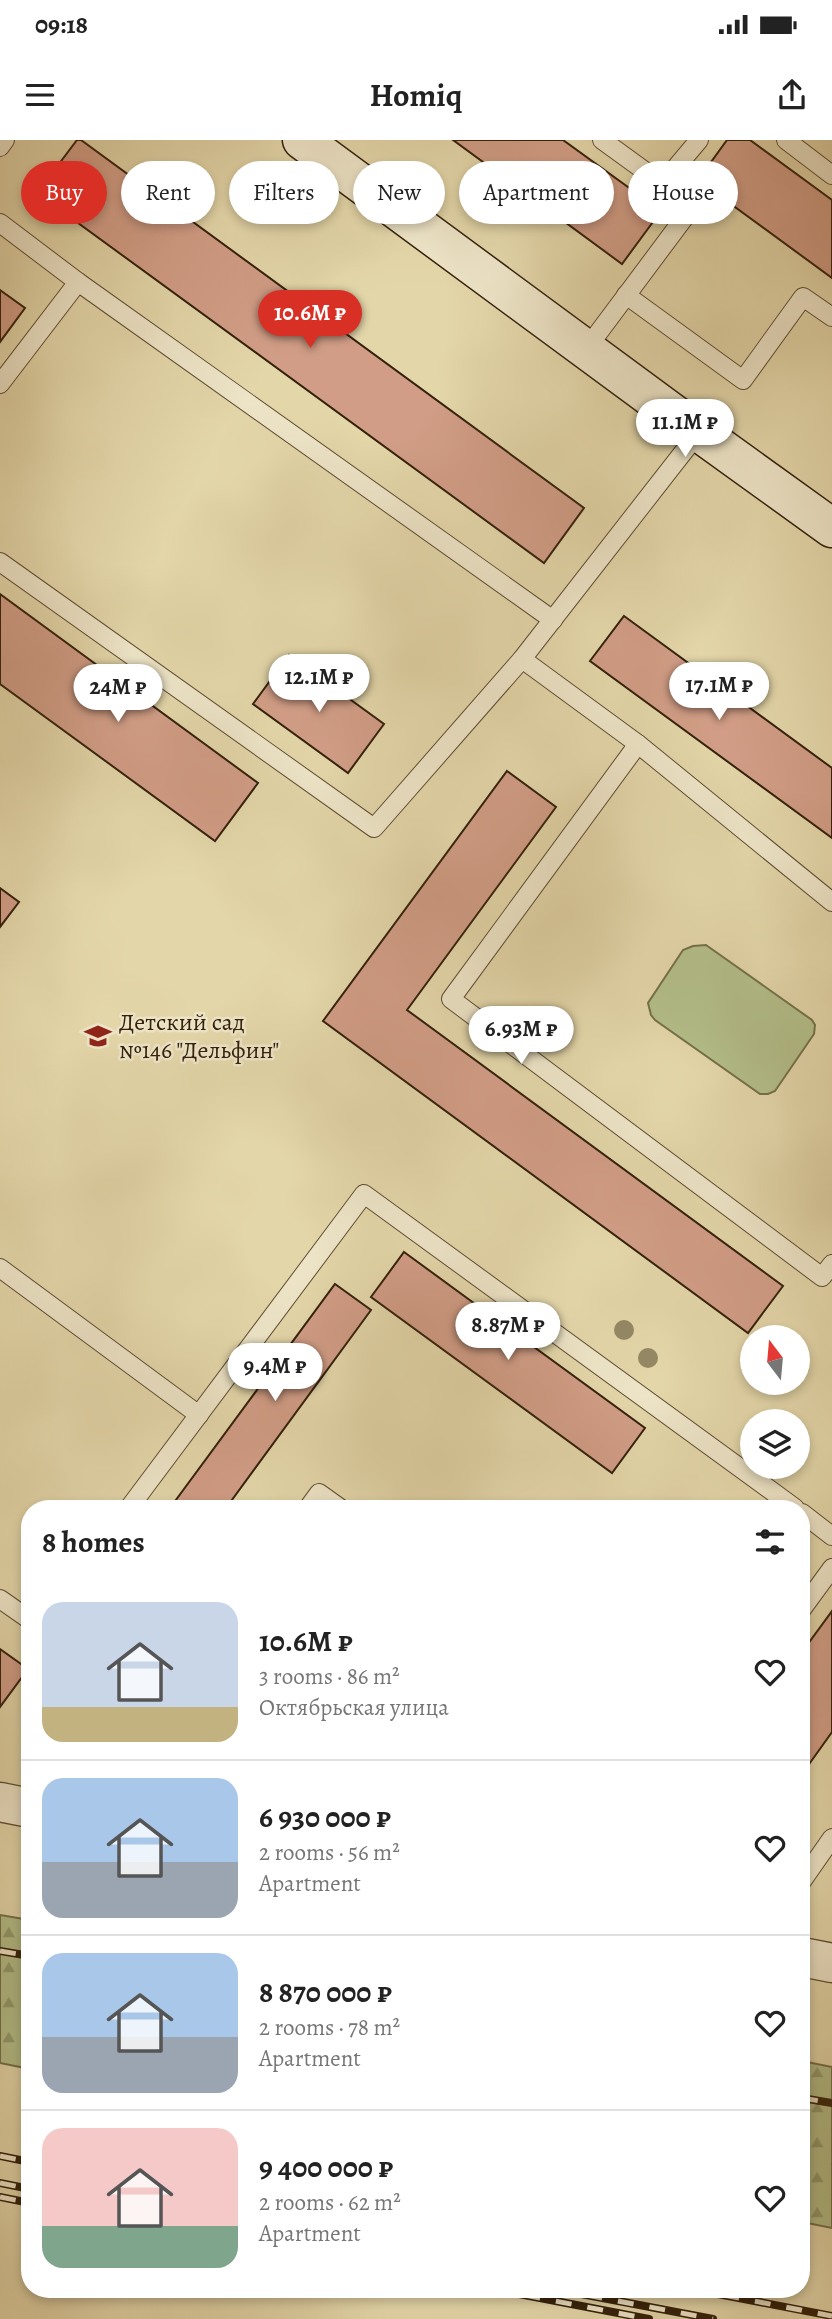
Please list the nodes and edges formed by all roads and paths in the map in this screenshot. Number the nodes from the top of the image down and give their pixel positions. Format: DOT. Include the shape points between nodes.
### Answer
graph roads {
  1 [pos="5,140"];
  2 [pos="302,140"];
  3 [pos="602,140"];
  4 [pos="699,140"];
  5 [pos="786,140"];
  6 [pos="0,148"];
  7 [pos="631,161"];
  8 [pos="681,161"];
  9 [pos="832,175"];
  10 [pos="0,223"];
  11 [pos="680,224"];
  12 [pos="78,282"];
  13 [pos="626,295"];
  14 [pos="832,317"];
  15 [pos="587,348"];
  16 [pos="0,384"];
  17 [pos="699,432"];
  18 [pos="828,517"];
  19 [pos="0,562"];
  20 [pos="553,620"];
  21 [pos="522,659"];
  22 [pos="638,744"];
  23 [pos="832,902"];
  24 [pos="832,1264"];
  25 [pos="0,1268"];
  26 [pos="199,1415"];
  27 [pos="136,1500"];
  28 [pos="314,1500"];
  29 [pos="329,1500"];
  30 [pos="784,1500"];
  31 [pos="810,1519"];
  32 [pos="832,1536"];
  33 [pos="832,1568"];
  34 [pos="810,1598"];
  35 [pos="0,1599"];
  36 [pos="21,1614"];
  37 [pos="0,1802"];
  38 [pos="21,1806"];
  39 [pos="832,1838"];
  40 [pos="810,1870"];
  41 [pos="810,1959"];
  42 [pos="832,1963"];
  1 -- 6 [label="lane"];
  2 -- 15 [label="main road"];
  3 -- 7 [label="lane"];
  4 -- 8 [label="lane"];
  5 -- 9 [label="lane"];
  10 -- 12 [label="lane"];
  11 -- 13 [label="lane"];
  12 -- 16 [label="lane"];
  12 -- 20 [label="lane"];
  13 -- 14 [label="lane" via="743,380 803,297"];
  13 -- 15 [label="lane"];
  15 -- 17 [label="main road"];
  17 -- 18 [label="main road"];
  17 -- 20 [label="lane"];
  19 -- 21 [label="lane" via="374,828"];
  20 -- 21 [label="lane"];
  21 -- 22 [label="lane"];
  22 -- 23 [label="lane"];
  22 -- 24 [label="lane" via="451,999 822,1277"];
  25 -- 26 [label="lane"];
  26 -- 27 [label="lane"];
  26 -- 30 [label="lane" via="364,1194"];
  28 -- 29 [label="lane" via="319,1493"];
  31 -- 32 [label="lane"];
  33 -- 34 [label="lane"];
  35 -- 36 [label="lane"];
  37 -- 38 [label="main road"];
  39 -- 40 [label="lane"];
  41 -- 42 [label="main road"];
}
